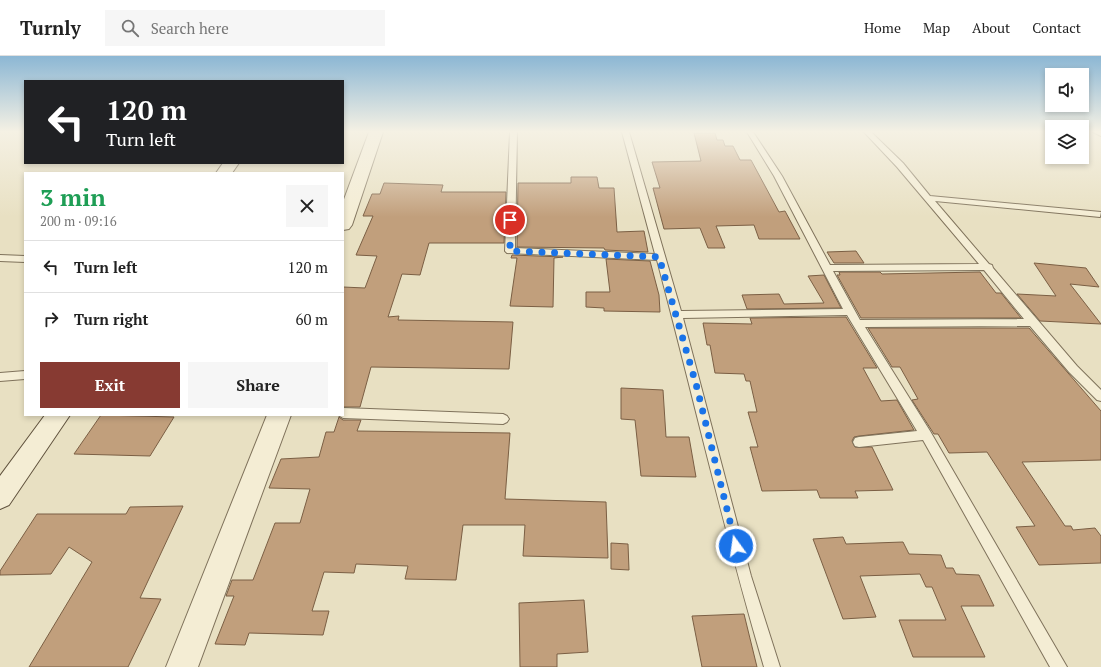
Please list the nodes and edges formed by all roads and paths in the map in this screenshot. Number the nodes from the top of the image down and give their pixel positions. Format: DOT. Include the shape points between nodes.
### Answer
graph roads {
  1 [pos="366,161"];
  2 [pos="512,161"];
  3 [pos="634,161"];
  4 [pos="768,161"];
  5 [pos="896,161"];
  6 [pos="929,198"];
  7 [pos="1100,214"];
  8 [pos="344,222"];
  9 [pos="659,257"];
  10 [pos="0,258"];
  11 [pos="24,259"];
  12 [pos="989,267"];
  13 [pos="827,268"];
  14 [pos="850,312"];
  15 [pos="676,315"];
  16 [pos="1034,322"];
  17 [pos="858,324"];
  18 [pos="24,375"];
  19 [pos="0,377"];
  20 [pos="1101,397"];
  21 [pos="344,413"];
  22 [pos="57,416"];
  23 [pos="279,416"];
  24 [pos="503,418"];
  25 [pos="926,435"];
  26 [pos="859,442"];
  27 [pos="0,497"];
  28 [pos="182,667"];
  29 [pos="772,667"];
  30 [pos="1060,667"];
  1 -- 8 [label="street"];
  2 -- 9 [label="lane" via="510,251"];
  3 -- 9 [label="lane"];
  4 -- 13 [label="lane"];
  5 -- 6 [label="lane"];
  6 -- 7 [label="lane"];
  6 -- 12 [label="lane"];
  9 -- 15 [label="lane"];
  10 -- 11 [label="lane"];
  12 -- 13 [label="lane"];
  12 -- 16 [label="lane"];
  13 -- 14 [label="lane"];
  14 -- 15 [label="lane"];
  14 -- 17 [label="lane"];
  15 -- 29 [label="lane" via="744,576"];
  16 -- 17 [label="lane"];
  16 -- 20 [label="lane" via="1073,369"];
  17 -- 25 [label="lane"];
  18 -- 19 [label="lane"];
  21 -- 24 [label="lane"];
  22 -- 27 [label="street"];
  23 -- 28 [label="street"];
  25 -- 26 [label="lane"];
  25 -- 30 [label="lane"];
}
